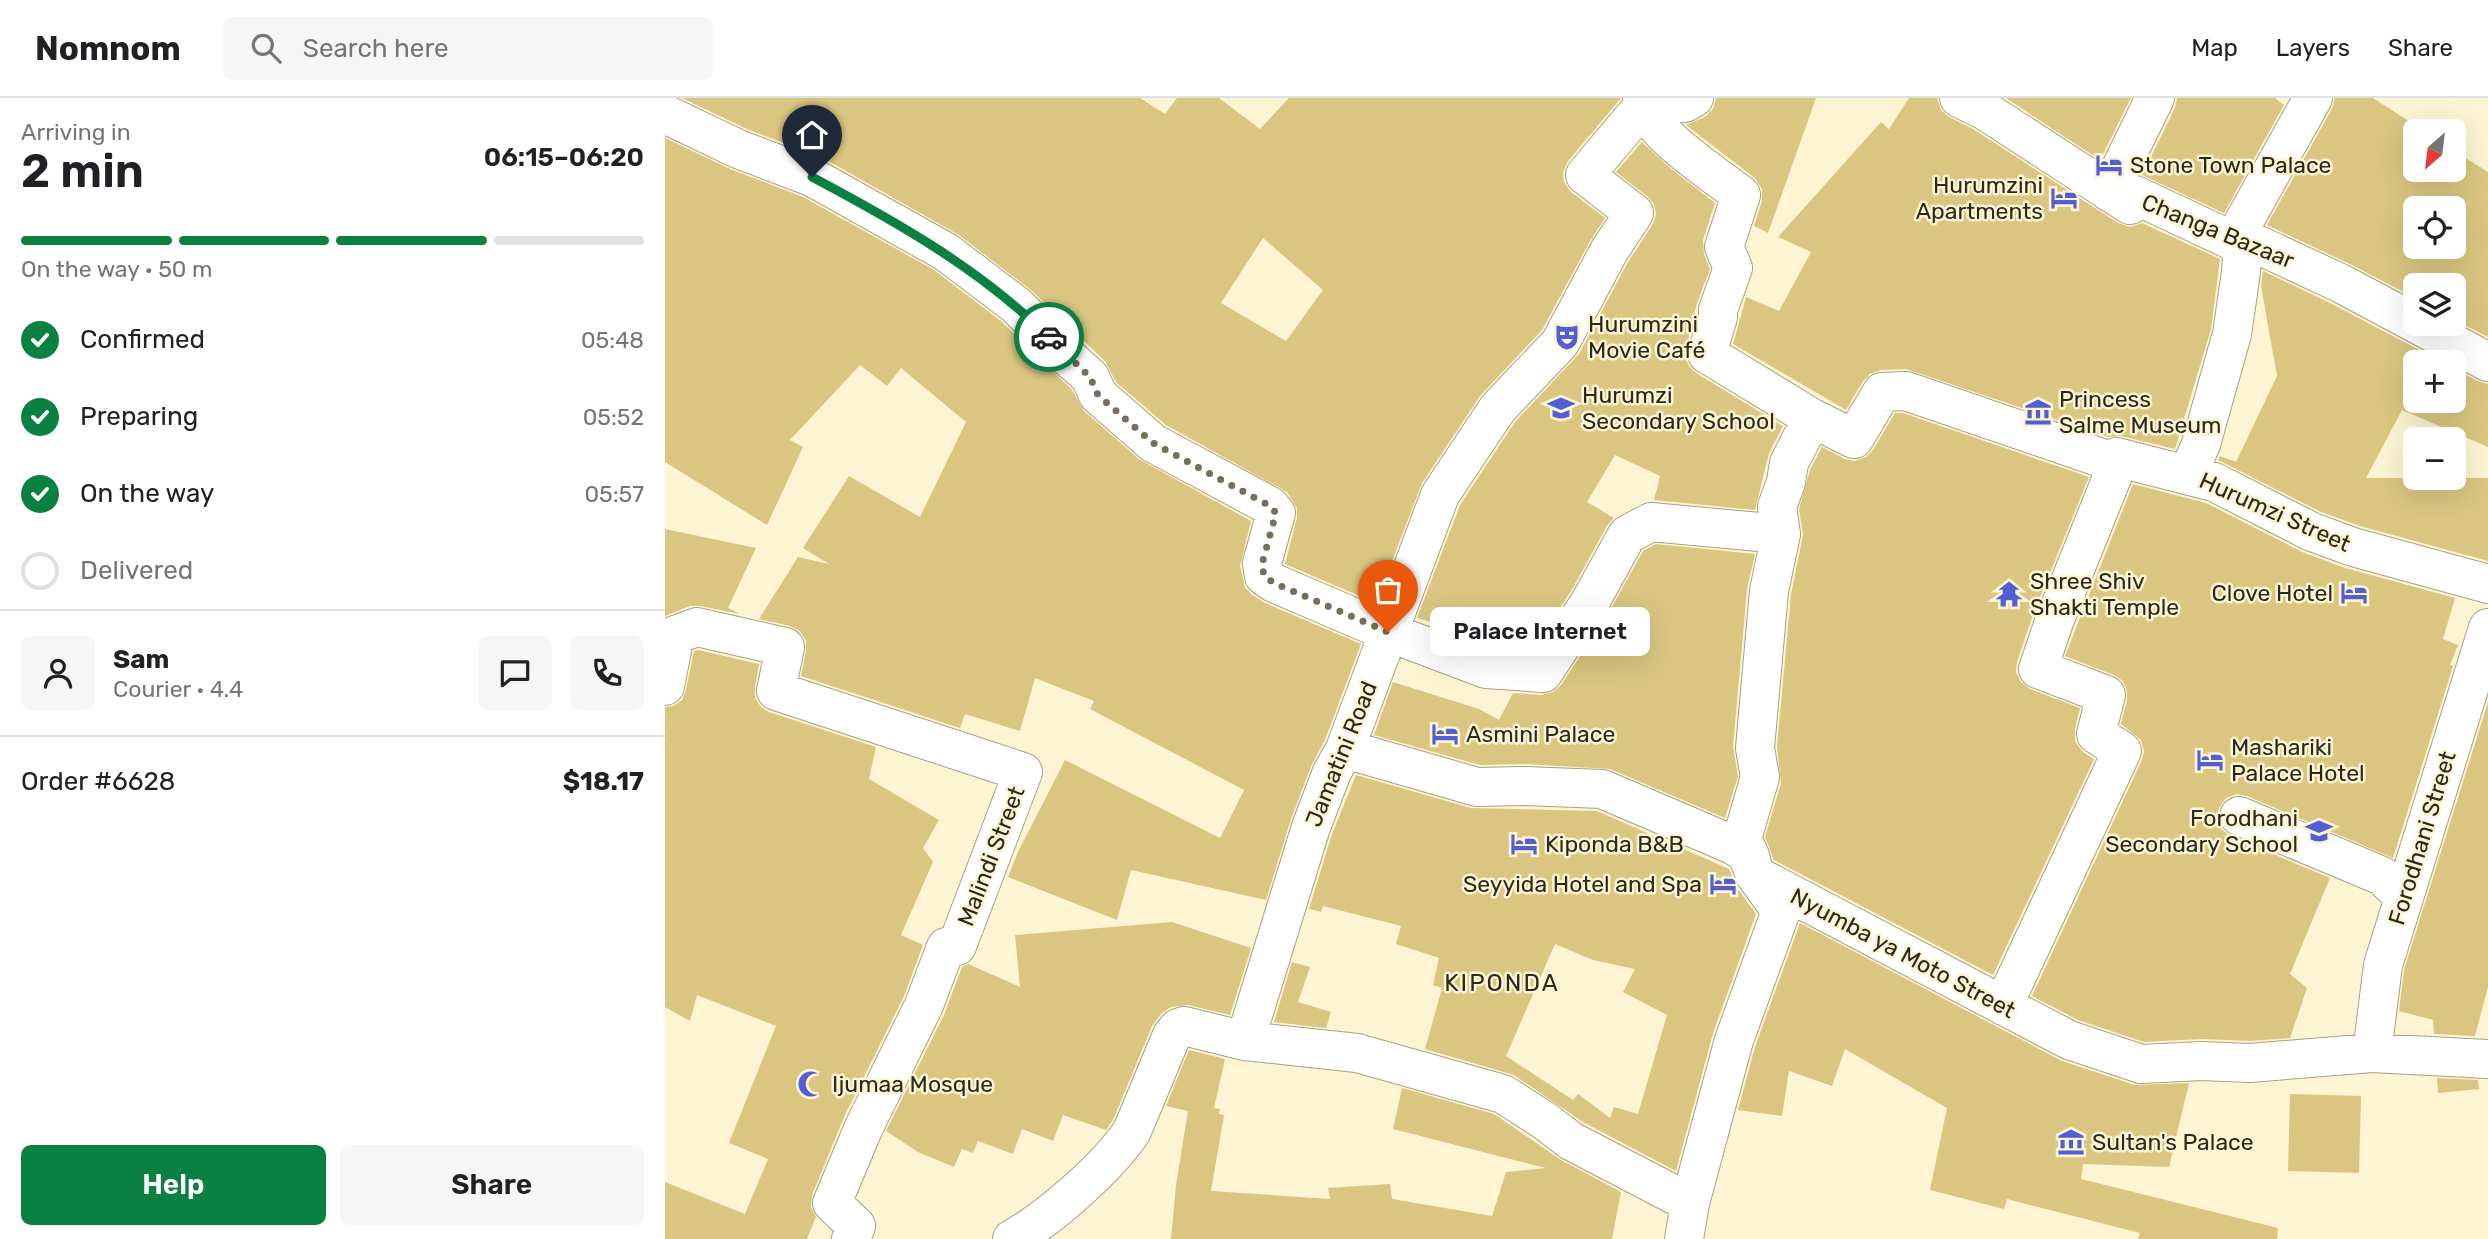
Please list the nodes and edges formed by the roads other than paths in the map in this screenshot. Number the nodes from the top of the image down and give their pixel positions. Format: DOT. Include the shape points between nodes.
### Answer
graph roads {
  1 [pos="1694,98"];
  2 [pos="1959,98"];
  3 [pos="2155,98"];
  4 [pos="2313,98"];
  5 [pos="1643,102"];
  6 [pos="665,114"];
  7 [pos="2109,192"];
  8 [pos="2238,241"];
  9 [pos="2403,316"];
  10 [pos="2440,336"];
  11 [pos="2488,362"];
  12 [pos="1812,418"];
  13 [pos="2112,462"];
  14 [pos="2188,474"];
  15 [pos="1781,534"];
  16 [pos="2488,584"];
  17 [pos="2488,628"];
  18 [pos="1388,632"];
  19 [pos="665,686"];
  20 [pos="1345,749"];
  21 [pos="2239,816"];
  22 [pos="1755,875"];
  23 [pos="2403,896"];
  24 [pos="2003,1006"];
  25 [pos="1245,1041"];
  26 [pos="2372,1053"];
  27 [pos="2488,1059"];
  28 [pos="1687,1221"];
  29 [pos="851,1239"];
  30 [pos="1012,1239"];
  1 -- 5 [label="street" via="1685,103"];
  2 -- 7 [label="street, Changa Bazaar"];
  3 -- 7 [label="street"];
  4 -- 8 [label="street"];
  5 -- 12 [label="street" via="1666,137 1741,195 1724,247 1733,268 1707,354"];
  5 -- 18 [label="street, Jamatini Road" via="1585,175 1634,212 1560,343 1498,408 1440,495"];
  6 -- 18 [label="street" via="812,177 946,252 1016,305 1080,366 1098,395 1153,443 1270,506 1276,513 1262,564 1264,576"];
  7 -- 8 [label="street, Changa Bazaar" via="2130,205 2135,195"];
  8 -- 9 [label="street, Changa Bazaar" via="2252,242"];
  8 -- 14 [label="street" via="2241,272 2232,334"];
  10 -- 11 [label="street, Changa Bazaar"];
  12 -- 13 [label="street, Hurumzi Street" via="1854,439 1882,392 1906,391"];
  12 -- 15 [label="street" via="1789,463 1777,507"];
  13 -- 14 [label="street, Hurumzi Street" via="2116,457"];
  13 -- 24 [label="street" via="2113,475 2038,669 2106,695 2096,734 2122,751"];
  14 -- 16 [label="street, Hurumzi Street" via="2214,482 2312,532"];
  15 -- 18 [label="street" via="1651,522 1627,535 1543,673 1486,669"];
  15 -- 22 [label="street" via="1769,591 1755,748 1760,777 1742,839"];
  17 -- 23 [label="street, Forodhani Street"];
  18 -- 20 [label="street, Jamatini Road"];
  19 -- 29 [label="street, Malindi Street" via="675,635 697,627 785,648 776,691 1023,772 957,946 946,947 832,1203 856,1226"];
  20 -- 22 [label="street, Nyumba ya Moto Street" via="1477,787 1602,789 1733,845 1747,854"];
  20 -- 25 [label="street, Jamatini Road" via="1311,827"];
  21 -- 23 [label="street" via="2382,876"];
  22 -- 24 [label="street, Nyumba ya Moto Street"];
  22 -- 28 [label="street" via="1781,911 1734,1040"];
  23 -- 26 [label="street, Forodhani Street" via="2383,965"];
  24 -- 26 [label="street, Nyumba ya Moto Street" via="2069,1040 2141,1063 2250,1063"];
  25 -- 28 [label="street" via="1357,1053 1503,1094"];
  25 -- 30 [label="street" via="1192,1027 1178,1028 1125,1141 1038,1224"];
  26 -- 27 [label="street, Nyumba ya Moto Street"];
}
